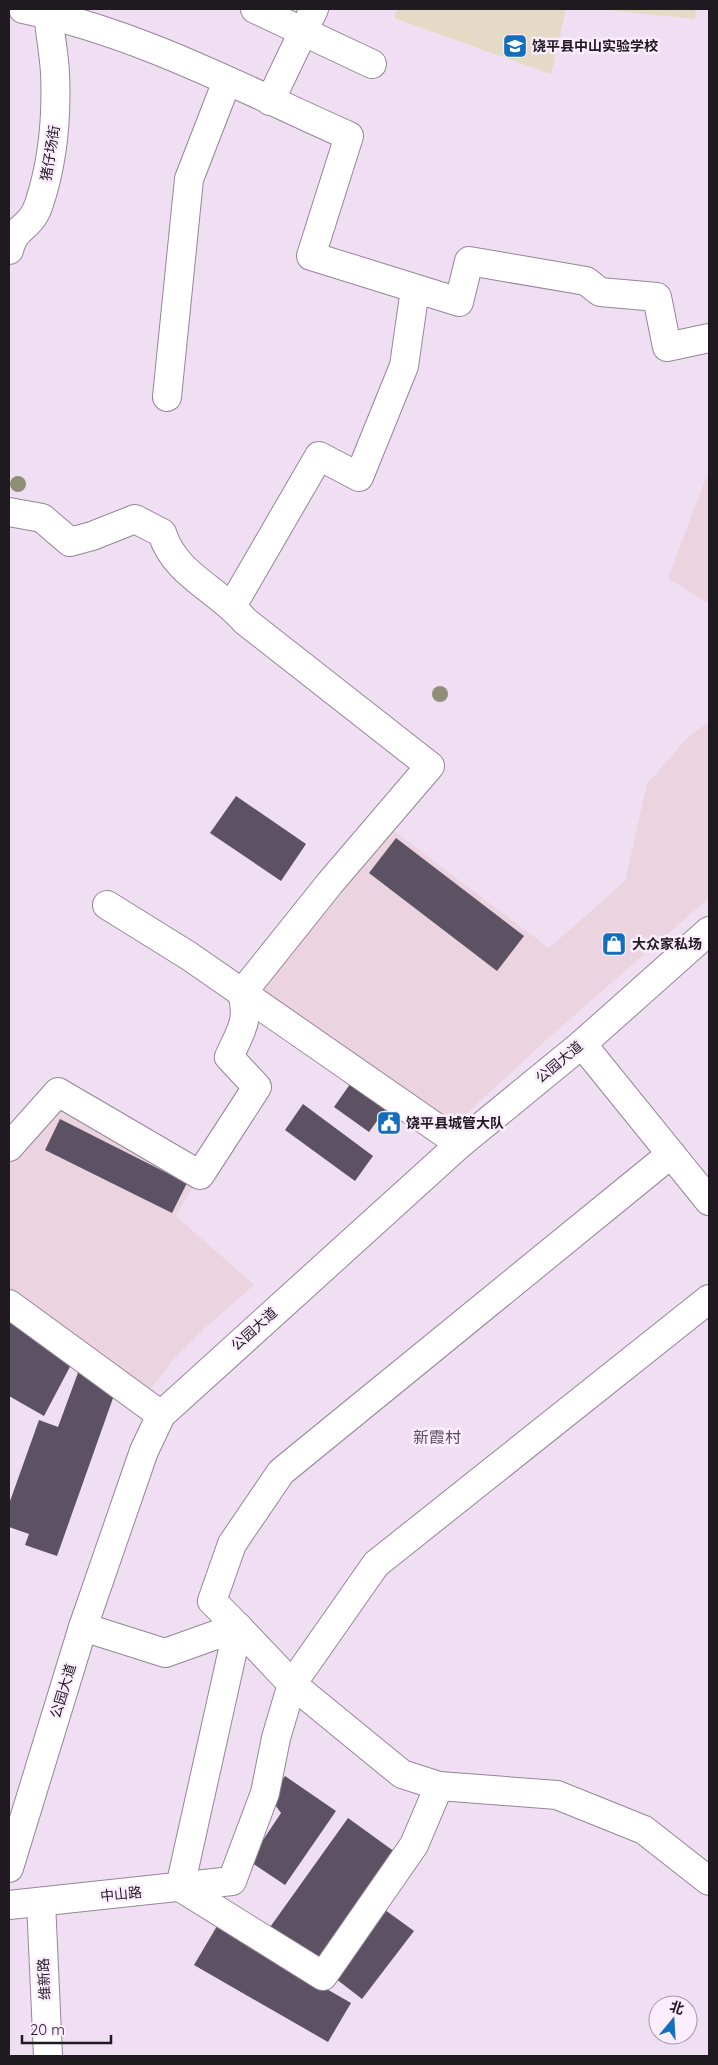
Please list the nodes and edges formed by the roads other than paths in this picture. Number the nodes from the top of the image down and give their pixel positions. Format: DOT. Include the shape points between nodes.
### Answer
graph roads {
  1 [pos="255,9"];
  2 [pos="40,10"];
  3 [pos="308,20"];
  4 [pos="372,64"];
  5 [pos="227,81"];
  6 [pos="270,100"];
  7 [pos="9,250"];
  8 [pos="415,288"];
  9 [pos="709,338"];
  10 [pos="167,397"];
  11 [pos="9,512"];
  12 [pos="232,606"];
  13 [pos="107,905"];
  14 [pos="709,931"];
  15 [pos="242,993"];
  16 [pos="582,1044"];
  17 [pos="460,1144"];
  18 [pos="9,1147"];
  19 [pos="670,1154"];
  20 [pos="709,1201"];
  21 [pos="709,1300"];
  22 [pos="9,1304"];
  23 [pos="161,1415"];
  24 [pos="83,1627"];
  25 [pos="238,1627"];
  26 [pos="292,1684"];
  27 [pos="439,1786"];
  28 [pos="9,1868"];
  29 [pos="709,1881"];
  30 [pos="180,1887"];
  31 [pos="41,1902"];
  32 [pos="9,1905"];
  33 [pos="48,2056"];
  1 -- 3 [label="street"];
  2 -- 5 [label="street" via="131,40"];
  2 -- 7 [label="street, 猪仔场街" via="55,72 56,130 45,188 35,218 12,236"];
  3 -- 4 [label="street"];
  3 -- 6 [label="street"];
  5 -- 6 [label="street"];
  5 -- 10 [label="street" via="190,180"];
  6 -- 8 [label="street" via="349,136 311,256"];
  8 -- 9 [label="street" via="459,302 469,262 586,281 600,292 657,297 667,347"];
  8 -- 12 [label="street" via="404,366 359,477 319,456"];
  11 -- 12 [label="street" via="42,518 70,542 135,519 162,533 167,550 200,583"];
  12 -- 15 [label="street" via="245,621 430,766"];
  13 -- 15 [label="street" via="190,956"];
  14 -- 16 [label="street, 公园大道"];
  15 -- 17 [label="street"];
  15 -- 18 [label="street" via="247,1010 245,1020 229,1057 257,1087 200,1175 58,1092"];
  16 -- 17 [label="street, 公园大道"];
  16 -- 19 [label="street"];
  17 -- 23 [label="street, 公园大道"];
  19 -- 20 [label="street"];
  19 -- 25 [label="street" via="280,1472 232,1544 212,1601"];
  21 -- 26 [label="street" via="376,1564"];
  22 -- 23 [label="street"];
  23 -- 24 [label="street, 公园大道" via="144,1451"];
  24 -- 25 [label="street" via="165,1653"];
  24 -- 28 [label="street, 公园大道"];
  25 -- 26 [label="street"];
  25 -- 30 [label="street"];
  26 -- 27 [label="street" via="402,1774"];
  26 -- 30 [label="street, 中山路" via="276,1738 265,1793 232,1882"];
  27 -- 29 [label="street" via="557,1795 644,1830"];
  27 -- 30 [label="street" via="414,1845 323,1976"];
  30 -- 31 [label="street, 中山路"];
  31 -- 32 [label="street, 中山路"];
  31 -- 33 [label="street, 维新路"];
}
